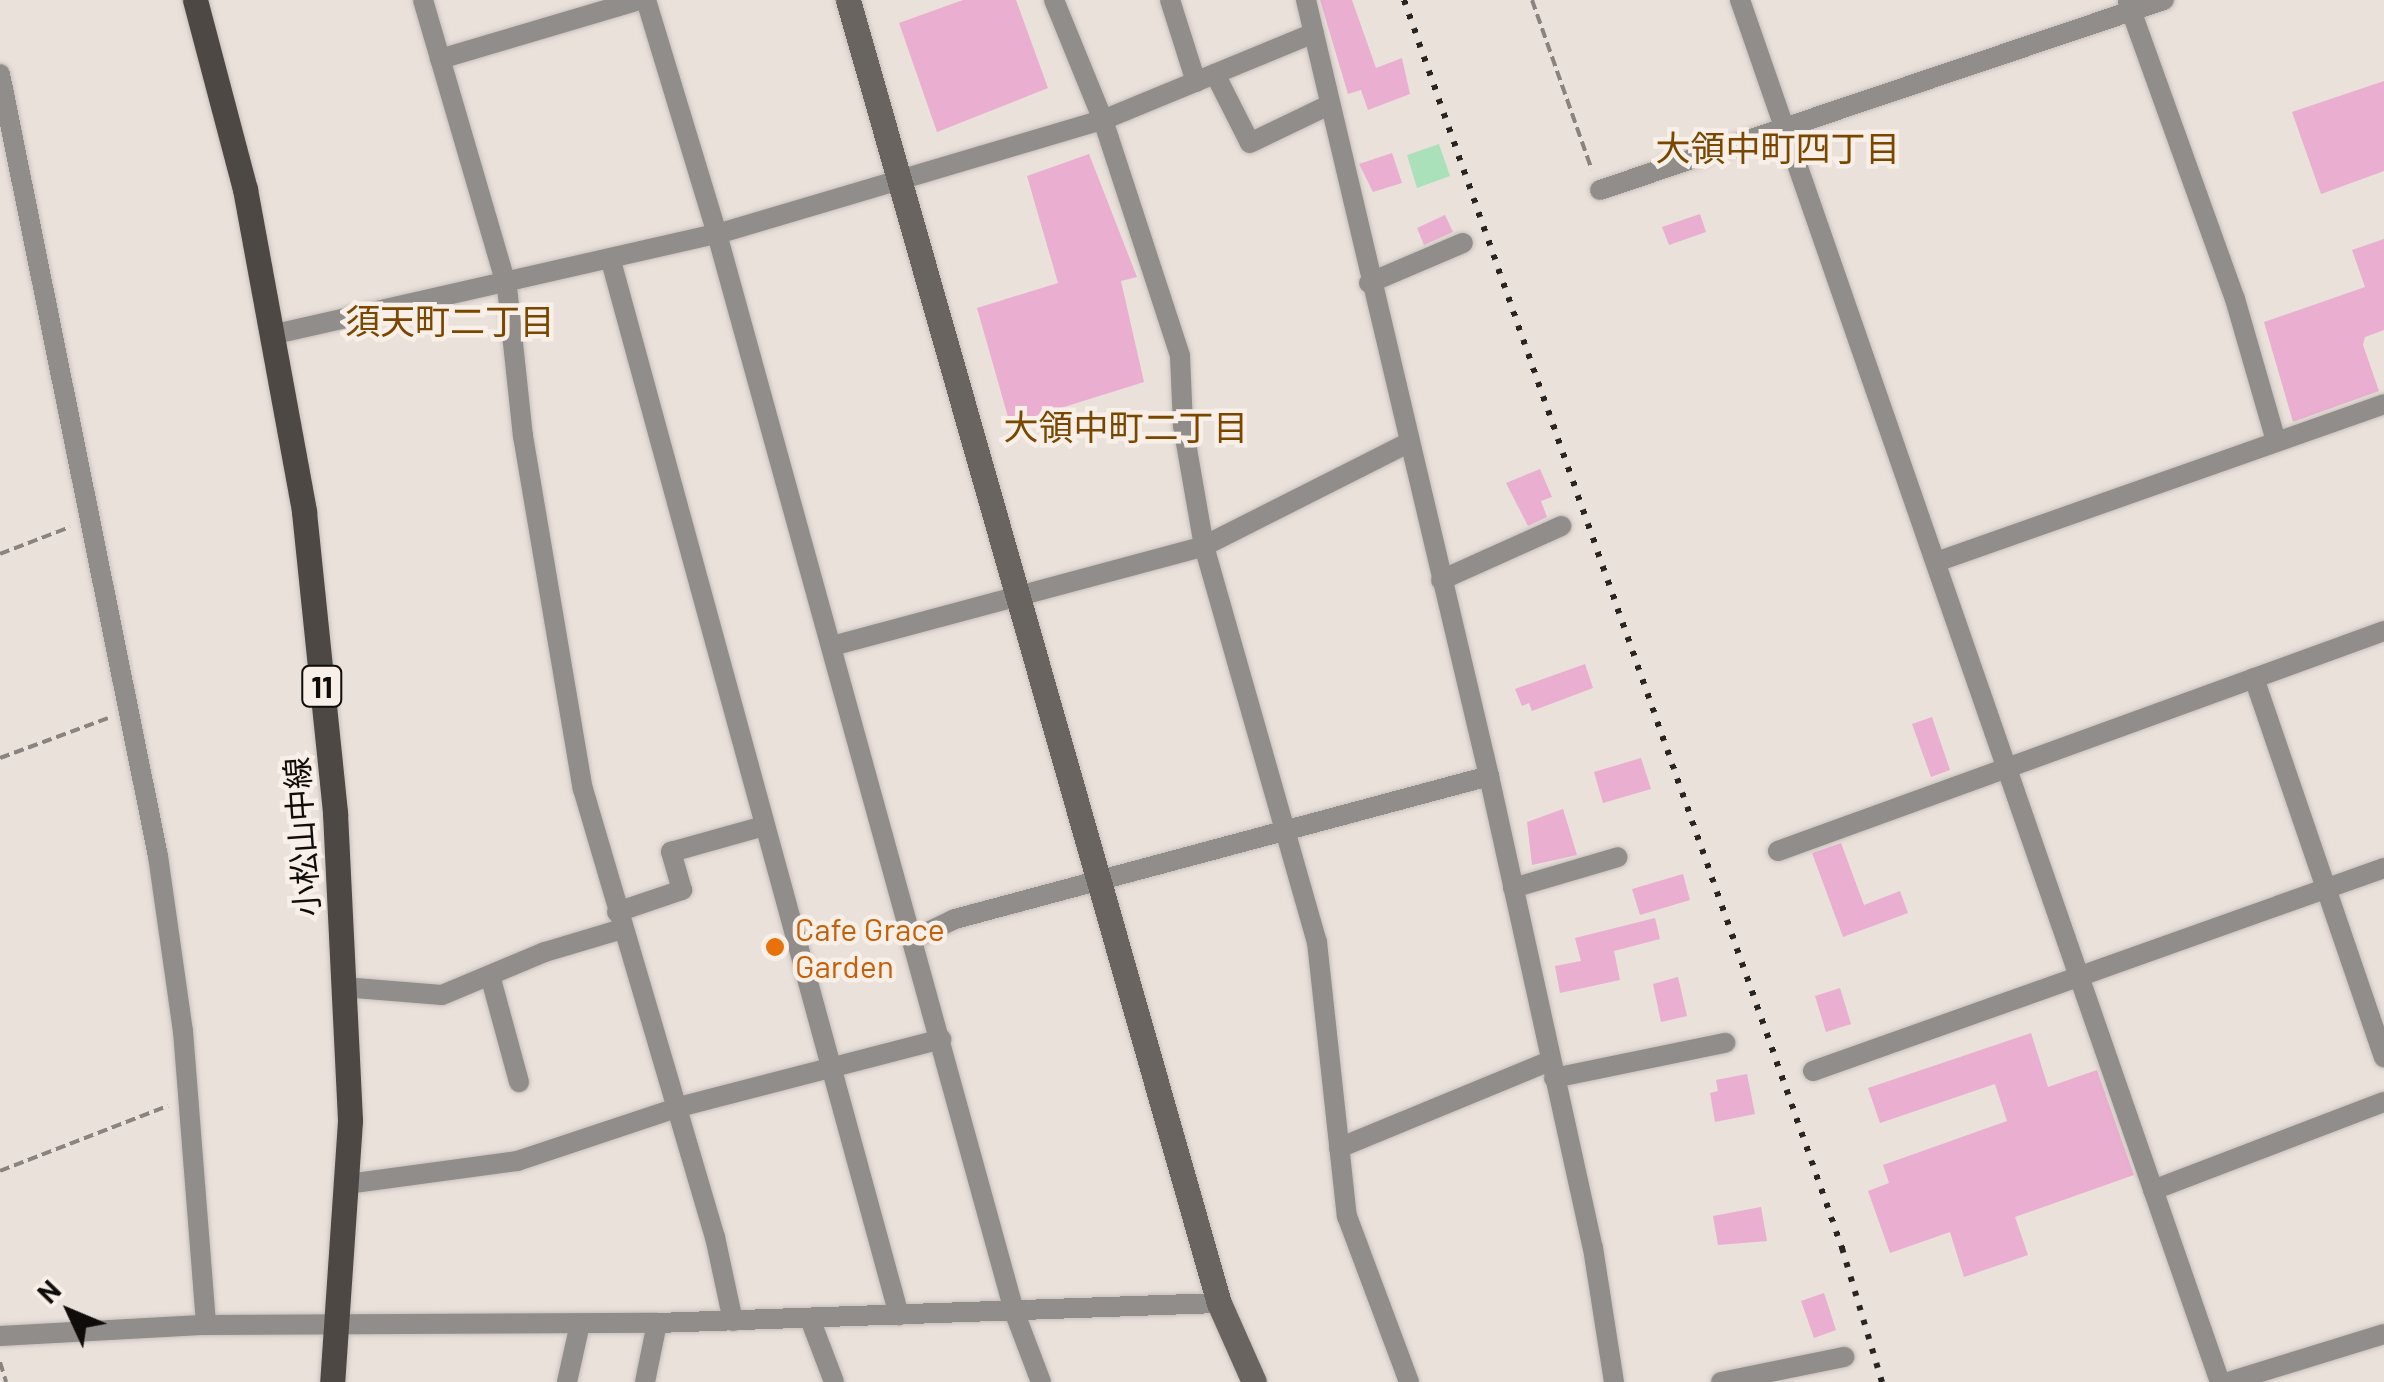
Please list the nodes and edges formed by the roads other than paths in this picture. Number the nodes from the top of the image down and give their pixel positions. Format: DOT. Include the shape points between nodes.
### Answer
graph roads {
  1 [pos="195,0"];
  2 [pos="423,0"];
  3 [pos="642,0"];
  4 [pos="848,0"];
  5 [pos="1054,0"];
  6 [pos="1170,0"];
  7 [pos="1306,0"];
  8 [pos="1740,0"];
  9 [pos="2164,0"];
  10 [pos="2130,6"];
  11 [pos="1314,33"];
  12 [pos="440,59"];
  13 [pos="0,74"];
  14 [pos="1206,78"];
  15 [pos="1329,105"];
  16 [pos="1103,120"];
  17 [pos="1784,127"];
  18 [pos="901,178"];
  19 [pos="1600,190"];
  20 [pos="717,234"];
  21 [pos="1462,243"];
  22 [pos="611,261"];
  23 [pos="1369,283"];
  24 [pos="507,286"];
  25 [pos="272,335"];
  26 [pos="2384,404"];
  27 [pos="2276,441"];
  28 [pos="1408,443"];
  29 [pos="1560,526"];
  30 [pos="1204,546"];
  31 [pos="1936,562"];
  32 [pos="1442,580"];
  33 [pos="1016,598"];
  34 [pos="2384,631"];
  35 [pos="832,646"];
  36 [pos="2254,678"];
  37 [pos="2007,768"];
  38 [pos="1489,776"];
  39 [pos="764,826"];
  40 [pos="1285,832"];
  41 [pos="1778,851"];
  42 [pos="1618,856"];
  43 [pos="2384,868"];
  44 [pos="1098,882"];
  45 [pos="1513,888"];
  46 [pos="2321,889"];
  47 [pos="620,921"];
  48 [pos="912,939"];
  49 [pos="2078,973"];
  50 [pos="490,979"];
  51 [pos="343,988"];
  52 [pos="941,1039"];
  53 [pos="1725,1043"];
  54 [pos="2384,1057"];
  55 [pos="836,1070"];
  56 [pos="1552,1070"];
  57 [pos="1813,1071"];
  58 [pos="519,1082"];
  59 [pos="2384,1102"];
  60 [pos="679,1107"];
  61 [pos="1340,1148"];
  62 [pos="347,1184"];
  63 [pos="2153,1190"];
  64 [pos="1219,1303"];
  65 [pos="1014,1311"];
  66 [pos="899,1316"];
  67 [pos="810,1319"];
  68 [pos="733,1321"];
  69 [pos="657,1323"];
  70 [pos="580,1324"];
  71 [pos="206,1325"];
  72 [pos="340,1326"];
  73 [pos="2384,1334"];
  74 [pos="0,1336"];
  75 [pos="1844,1357"];
  76 [pos="332,1382"];
  77 [pos="567,1382"];
  78 [pos="645,1382"];
  79 [pos="834,1382"];
  80 [pos="1041,1382"];
  81 [pos="1254,1382"];
  82 [pos="1409,1382"];
  83 [pos="1614,1382"];
  84 [pos="1721,1382"];
  85 [pos="2220,1382"];
  86 [pos="2228,1382"];
  1 -- 25 [label="main road, 小松山中線 / 11" via="244,189"];
  2 -- 12 [label="street"];
  3 -- 12 [label="street"];
  3 -- 20 [label="street"];
  4 -- 18 [label="street"];
  5 -- 16 [label="street"];
  6 -- 14 [label="street"];
  7 -- 11 [label="street"];
  8 -- 17 [label="street"];
  9 -- 10 [label="street"];
  10 -- 17 [label="street"];
  10 -- 27 [label="street" via="2235,300"];
  11 -- 14 [label="street"];
  11 -- 15 [label="street"];
  12 -- 24 [label="street"];
  13 -- 71 [label="street" via="49,340 94,517 131,709 190,1098"];
  14 -- 15 [label="street" via="1250,143"];
  14 -- 16 [label="street"];
  15 -- 23 [label="street"];
  16 -- 18 [label="street"];
  16 -- 30 [label="street" via="1180,356 1183,426"];
  17 -- 19 [label="street"];
  17 -- 31 [label="street"];
  18 -- 20 [label="street"];
  18 -- 33 [label="street"];
  20 -- 22 [label="street"];
  20 -- 35 [label="street"];
  21 -- 23 [label="street"];
  22 -- 24 [label="street"];
  22 -- 39 [label="street"];
  23 -- 28 [label="street"];
  24 -- 25 [label="street"];
  24 -- 47 [label="street" via="523,436 564,678 584,788"];
  25 -- 51 [label="main road, 小松山中線 / 11" via="304,512 334,813"];
  26 -- 27 [label="street"];
  27 -- 31 [label="street"];
  28 -- 30 [label="street"];
  28 -- 32 [label="street"];
  29 -- 32 [label="street"];
  30 -- 33 [label="street"];
  30 -- 40 [label="street"];
  31 -- 37 [label="street"];
  32 -- 38 [label="street"];
  33 -- 35 [label="street"];
  33 -- 44 [label="street"];
  34 -- 36 [label="street"];
  35 -- 48 [label="street"];
  36 -- 37 [label="street"];
  36 -- 46 [label="street"];
  37 -- 41 [label="street"];
  37 -- 49 [label="street"];
  38 -- 40 [label="street"];
  38 -- 45 [label="street"];
  39 -- 47 [label="street" via="671,852 682,890"];
  39 -- 55 [label="street"];
  40 -- 44 [label="street"];
  40 -- 61 [label="street" via="1317,942"];
  42 -- 45 [label="street"];
  43 -- 46 [label="street"];
  44 -- 48 [label="street" via="956,919"];
  44 -- 64 [label="street"];
  45 -- 56 [label="street"];
  46 -- 49 [label="street"];
  46 -- 54 [label="street"];
  47 -- 50 [label="street"];
  47 -- 60 [label="street"];
  48 -- 52 [label="street"];
  49 -- 57 [label="street"];
  49 -- 63 [label="street"];
  50 -- 51 [label="street" via="442,995"];
  50 -- 58 [label="street"];
  51 -- 62 [label="main road, 小松山中線 / 11"];
  52 -- 55 [label="street"];
  52 -- 65 [label="street"];
  53 -- 56 [label="street"];
  55 -- 60 [label="street"];
  55 -- 66 [label="street"];
  56 -- 61 [label="street"];
  56 -- 83 [label="street" via="1593,1248"];
  59 -- 63 [label="street"];
  60 -- 62 [label="street" via="517,1161"];
  60 -- 68 [label="street"];
  61 -- 82 [label="street" via="1347,1216"];
  62 -- 72 [label="main road, 小松山中線 / 11"];
  63 -- 85 [label="street"];
  64 -- 65 [label="street"];
  64 -- 81 [label="street"];
  65 -- 66 [label="street"];
  65 -- 80 [label="street"];
  66 -- 67 [label="street"];
  67 -- 68 [label="street"];
  67 -- 79 [label="street"];
  68 -- 69 [label="street"];
  69 -- 70 [label="street"];
  69 -- 78 [label="street"];
  70 -- 72 [label="street"];
  70 -- 77 [label="street"];
  71 -- 72 [label="street"];
  71 -- 74 [label="street"];
  72 -- 76 [label="main road, 小松山中線 / 11"];
  73 -- 86 [label="street"];
  75 -- 84 [label="street"];
}
